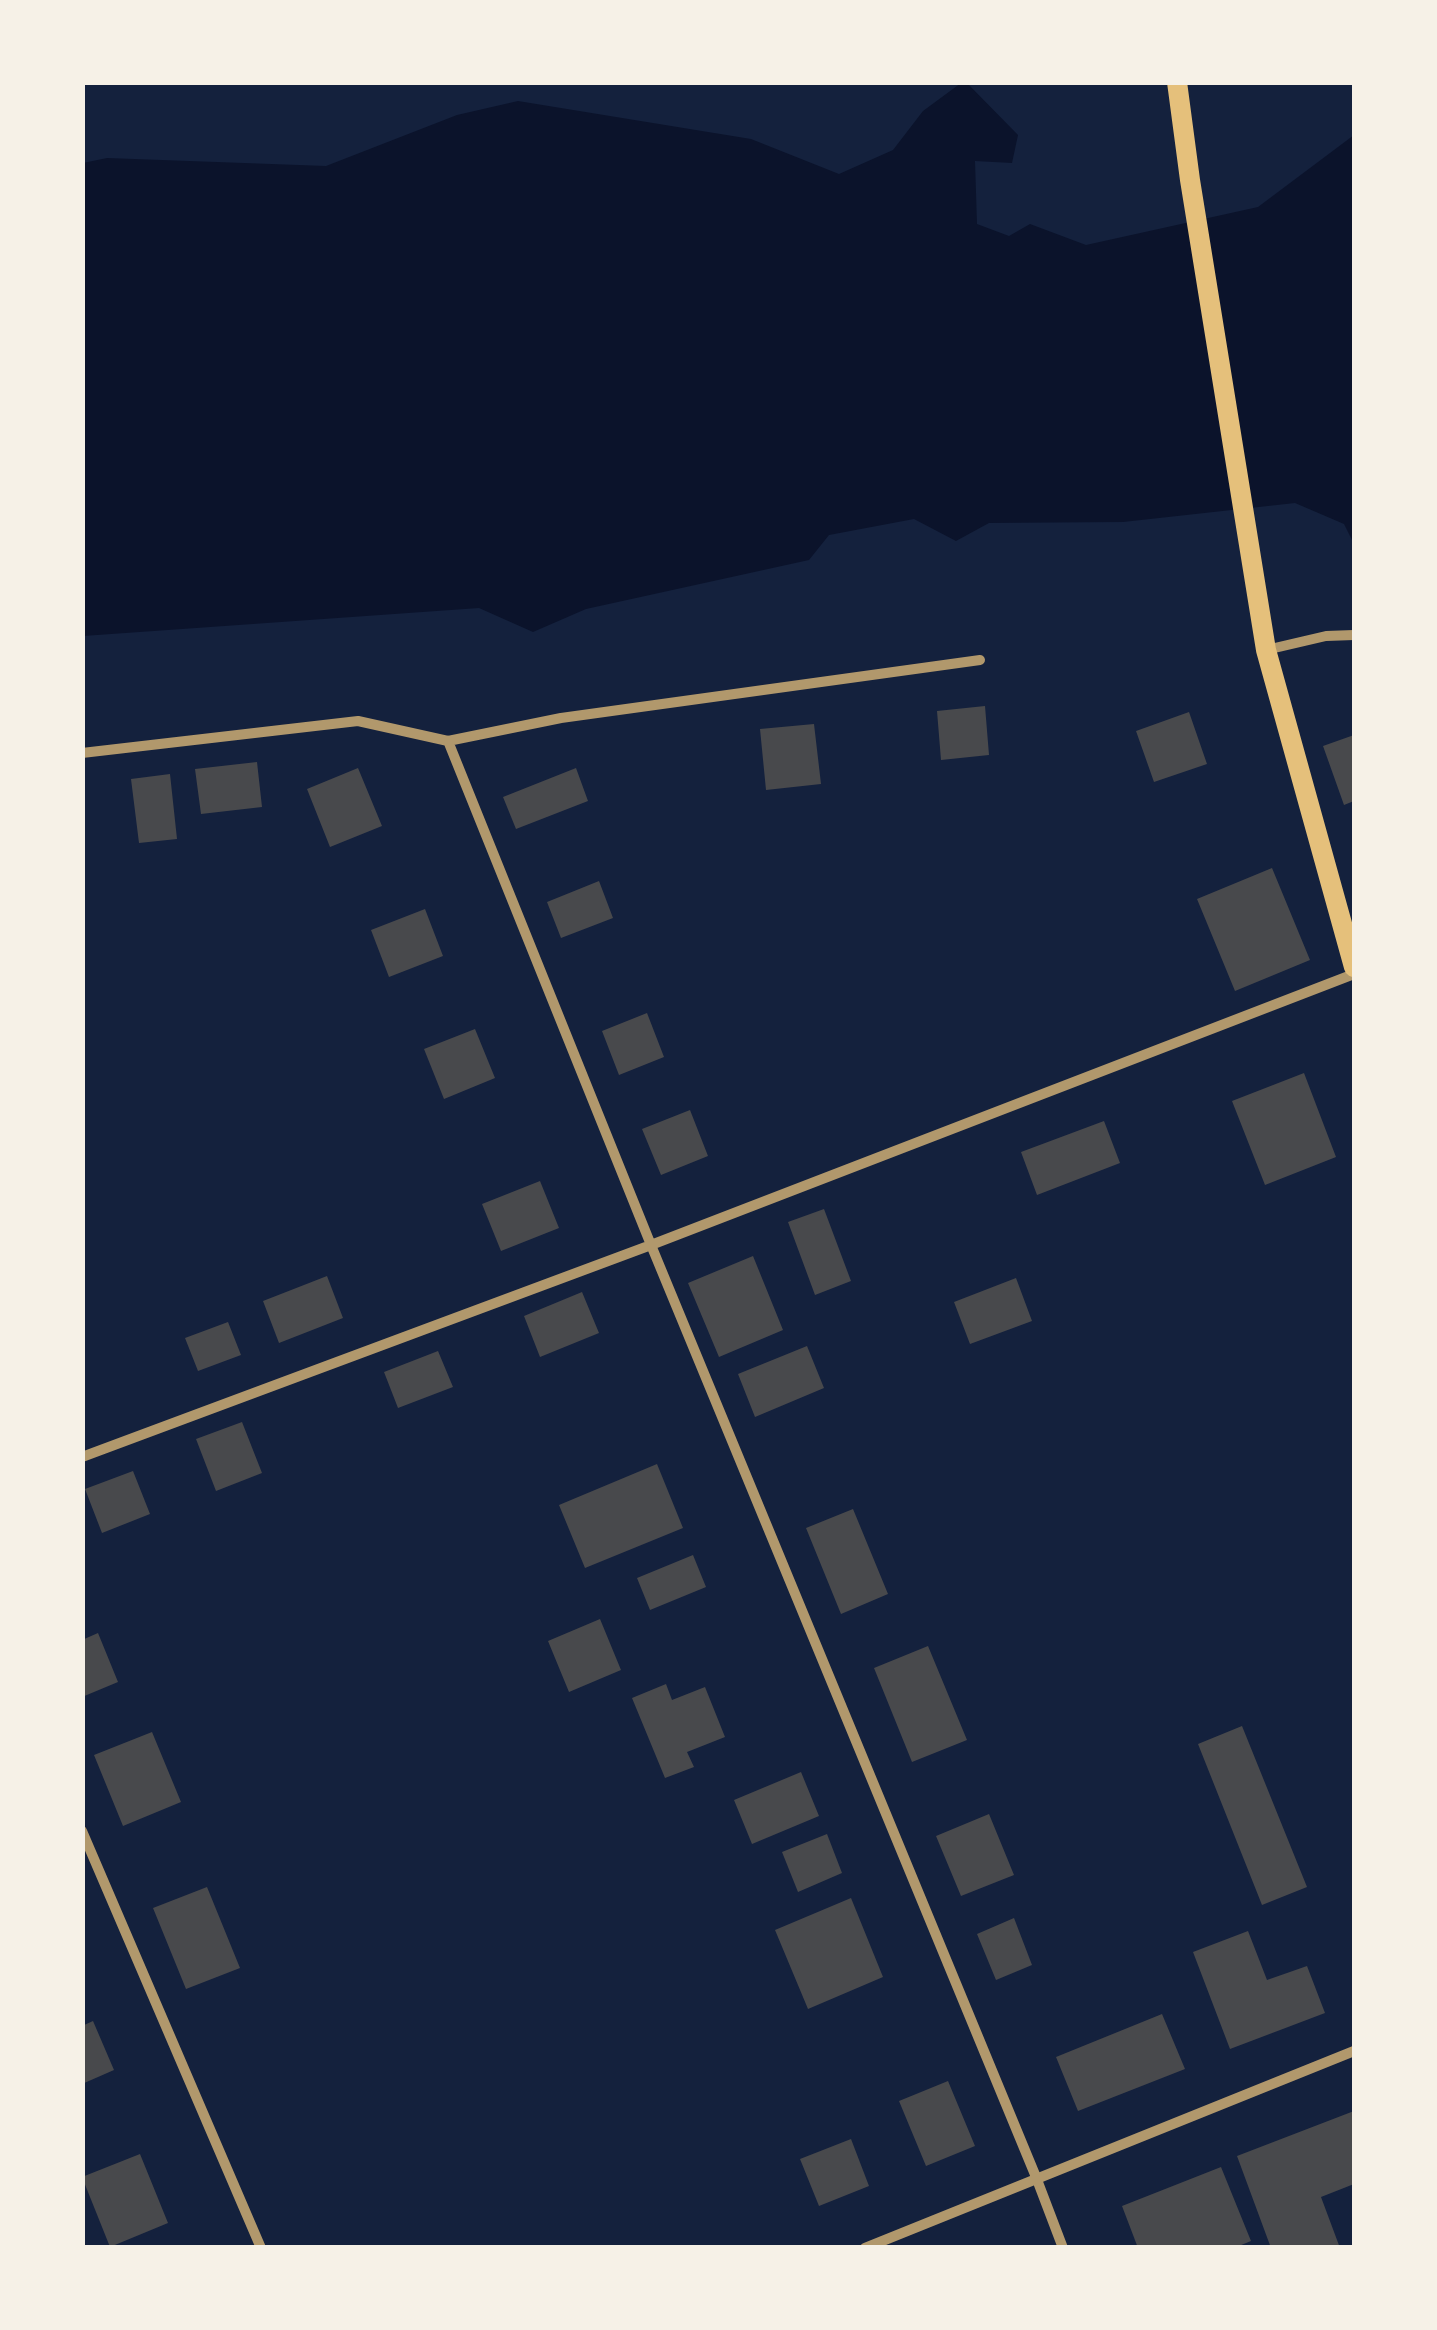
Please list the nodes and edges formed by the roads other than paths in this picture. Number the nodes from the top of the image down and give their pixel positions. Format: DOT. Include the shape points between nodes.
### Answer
graph roads {
  1 [pos="1177,82"];
  2 [pos="1354,635"];
  3 [pos="1266,650"];
  4 [pos="980,660"];
  5 [pos="448,742"];
  6 [pos="82,753"];
  7 [pos="1354,971"];
  8 [pos="651,1245"];
  9 [pos="82,1457"];
  10 [pos="82,1831"];
  11 [pos="1354,2051"];
  12 [pos="1036,2177"];
  13 [pos="261,2248"];
  14 [pos="866,2248"];
  15 [pos="1063,2248"];
  1 -- 3 [label="main road"];
  2 -- 3 [label="street"];
  3 -- 7 [label="main road"];
  4 -- 5 [label="street" via="561,718"];
  5 -- 6 [label="street" via="358,721"];
  5 -- 8 [label="street"];
  7 -- 8 [label="street"];
  8 -- 9 [label="street"];
  8 -- 12 [label="street"];
  10 -- 13 [label="street"];
  11 -- 12 [label="street"];
  12 -- 14 [label="street"];
  12 -- 15 [label="street"];
}
